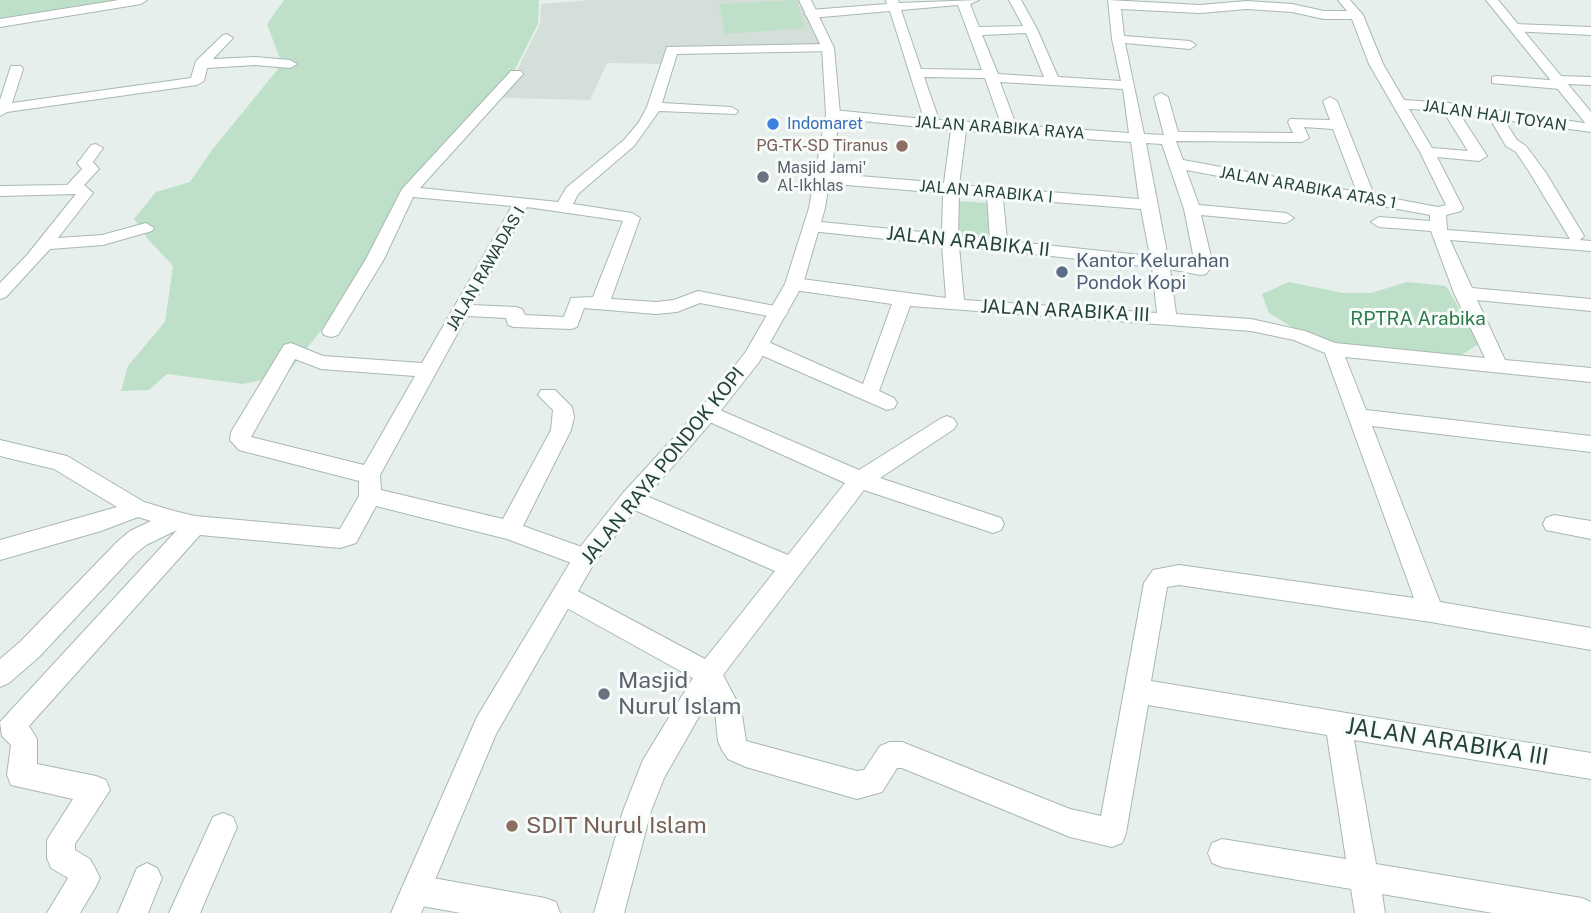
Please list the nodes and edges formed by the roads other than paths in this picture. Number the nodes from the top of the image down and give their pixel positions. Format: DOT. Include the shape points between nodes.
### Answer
graph roads {
  1 [pos="141,0"];
  2 [pos="973,0"];
  3 [pos="1015,0"];
  4 [pos="1344,0"];
  5 [pos="1493,0"];
  6 [pos="963,1"];
  7 [pos="894,3"];
  8 [pos="1114,3"];
  9 [pos="808,7"];
  10 [pos="1357,15"];
  11 [pos="0,23"];
  12 [pos="1515,28"];
  13 [pos="1031,29"];
  14 [pos="975,31"];
  15 [pos="1591,31"];
  16 [pos="227,38"];
  17 [pos="1118,39"];
  18 [pos="1189,45"];
  19 [pos="828,48"];
  20 [pos="201,64"];
  21 [pos="290,64"];
  22 [pos="16,69"];
  23 [pos="918,73"];
  24 [pos="991,73"];
  25 [pos="516,74"];
  26 [pos="1050,76"];
  27 [pos="1497,80"];
  28 [pos="197,81"];
  29 [pos="1591,81"];
  30 [pos="1558,83"];
  31 [pos="1129,85"];
  32 [pos="189,97"];
  33 [pos="1161,97"];
  34 [pos="1331,101"];
  35 [pos="1399,104"];
  36 [pos="654,107"];
  37 [pos="1448,107"];
  38 [pos="2,110"];
  39 [pos="731,111"];
  40 [pos="833,114"];
  41 [pos="1494,114"];
  42 [pos="1591,121"];
  43 [pos="933,124"];
  44 [pos="1340,125"];
  45 [pos="959,126"];
  46 [pos="1591,128"];
  47 [pos="1010,129"];
  48 [pos="1138,137"];
  49 [pos="1170,138"];
  50 [pos="96,148"];
  51 [pos="1427,152"];
  52 [pos="1177,164"];
  53 [pos="824,178"];
  54 [pos="71,189"];
  55 [pos="950,189"];
  56 [pos="0,191"];
  57 [pos="408,192"];
  58 [pos="995,193"];
  59 [pos="1368,200"];
  60 [pos="522,202"];
  61 [pos="1148,205"];
  62 [pos="563,207"];
  63 [pos="1192,209"];
  64 [pos="1286,218"];
  65 [pos="1379,222"];
  66 [pos="1438,225"];
  67 [pos="811,226"];
  68 [pos="146,228"];
  69 [pos="1576,236"];
  70 [pos="950,240"];
  71 [pos="45,244"];
  72 [pos="999,245"];
  73 [pos="1591,246"];
  74 [pos="1160,262"];
  75 [pos="794,284"];
  76 [pos="0,293"];
  77 [pos="1463,293"];
  78 [pos="903,300"];
  79 [pos="602,303"];
  80 [pos="957,305"];
  81 [pos="1591,305"];
  82 [pos="462,310"];
  83 [pos="779,312"];
  84 [pos="1167,317"];
  85 [pos="331,331"];
  86 [pos="759,346"];
  87 [pos="1333,349"];
  88 [pos="1497,364"];
  89 [pos="426,370"];
  90 [pos="1591,375"];
  91 [pos="869,393"];
  92 [pos="548,395"];
  93 [pos="887,403"];
  94 [pos="708,413"];
  95 [pos="1360,417"];
  96 [pos="947,424"];
  97 [pos="1591,444"];
  98 [pos="0,448"];
  99 [pos="859,480"];
  100 [pos="369,486"];
  101 [pos="631,499"];
  102 [pos="137,508"];
  103 [pos="185,523"];
  104 [pos="993,524"];
  105 [pos="1554,524"];
  106 [pos="509,530"];
  107 [pos="1591,530"];
  108 [pos="0,550"];
  109 [pos="585,558"];
  110 [pos="793,568"];
  111 [pos="564,595"];
  112 [pos="1431,611"];
  113 [pos="1591,639"];
  114 [pos="709,674"];
  115 [pos="0,675"];
  116 [pos="1137,691"];
  117 [pos="1338,724"];
  118 [pos="1591,766"];
  119 [pos="223,827"];
  120 [pos="1222,853"];
  121 [pos="1362,874"];
  122 [pos="147,878"];
  123 [pos="411,902"];
  124 [pos="62,913"];
  125 [pos="133,913"];
  126 [pos="184,913"];
  127 [pos="545,913"];
  128 [pos="609,913"];
  129 [pos="1370,913"];
  130 [pos="1582,913"];
  1 -- 11 [label="street"];
  2 -- 6 [label="street"];
  3 -- 13 [label="street"];
  4 -- 10 [label="street"];
  5 -- 12 [label="street"];
  6 -- 7 [label="street"];
  6 -- 14 [label="street"];
  7 -- 9 [label="street"];
  7 -- 23 [label="street"];
  8 -- 10 [label="street" via="1200,9 1247,5"];
  8 -- 17 [label="street"];
  9 -- 19 [label="street, JALAN RAYA PONDOK KOPI"];
  10 -- 35 [label="street" via="1372,55"];
  12 -- 15 [label="street"];
  12 -- 30 [label="street"];
  13 -- 14 [label="street"];
  13 -- 26 [label="street"];
  14 -- 24 [label="street"];
  16 -- 20 [label="street"];
  17 -- 18 [label="street"];
  17 -- 31 [label="street"];
  19 -- 36 [label="street" via="672,50"];
  19 -- 40 [label="street, JALAN RAYA PONDOK KOPI"];
  20 -- 21 [label="street"];
  20 -- 28 [label="street"];
  22 -- 38 [label="street"];
  23 -- 24 [label="street"];
  23 -- 43 [label="street"];
  24 -- 26 [label="street"];
  24 -- 47 [label="street"];
  25 -- 57 [label="street"];
  26 -- 31 [label="street"];
  27 -- 30 [label="street"];
  28 -- 32 [label="street"];
  28 -- 38 [label="street"];
  29 -- 30 [label="street"];
  30 -- 42 [label="street"];
  31 -- 48 [label="street"];
  33 -- 49 [label="street"];
  34 -- 44 [label="street"];
  35 -- 37 [label="street, JALAN HAJI TOYAN"];
  35 -- 51 [label="street"];
  36 -- 39 [label="street"];
  36 -- 62 [label="street" via="639,133 572,191"];
  37 -- 41 [label="street, JALAN HAJI TOYAN"];
  37 -- 51 [label="street" via="1479,156"];
  40 -- 43 [label="street, JALAN ARABIKA RAYA"];
  40 -- 53 [label="street, JALAN RAYA PONDOK KOPI"];
  41 -- 46 [label="street, JALAN HAJI TOYAN"];
  41 -- 69 [label="street"];
  43 -- 45 [label="street, JALAN ARABIKA RAYA"];
  44 -- 49 [label="street, JALAN ARABIKA RAYA" via="1295,122 1302,138"];
  44 -- 59 [label="street"];
  45 -- 47 [label="street, JALAN ARABIKA RAYA"];
  45 -- 55 [label="street"];
  47 -- 48 [label="street, JALAN ARABIKA RAYA"];
  48 -- 49 [label="street, JALAN ARABIKA RAYA"];
  48 -- 61 [label="street"];
  49 -- 52 [label="street"];
  50 -- 54 [label="street" via="85,163 91,169"];
  51 -- 66 [label="street" via="1455,208"];
  52 -- 59 [label="street, JALAN ARABIKA ATAS 1"];
  52 -- 63 [label="street"];
  53 -- 55 [label="street, JALAN ARABIKA I"];
  53 -- 67 [label="street, JALAN RAYA PONDOK KOPI"];
  54 -- 56 [label="street"];
  54 -- 71 [label="street" via="85,193"];
  55 -- 58 [label="street, JALAN ARABIKA I"];
  55 -- 70 [label="street"];
  57 -- 60 [label="street"];
  57 -- 85 [label="street" via="375,259"];
  58 -- 61 [label="street, JALAN ARABIKA I"];
  58 -- 72 [label="street"];
  59 -- 66 [label="street, JALAN ARABIKA ATAS 1"];
  60 -- 62 [label="street, JALAN RAWADAS I"];
  60 -- 82 [label="street, JALAN RAWADAS I"];
  61 -- 74 [label="street"];
  62 -- 79 [label="street, JALAN RAWADAS I" via="632,218"];
  63 -- 64 [label="street"];
  63 -- 74 [label="street, JALAN ARABIKA II" via="1203,269"];
  65 -- 66 [label="street"];
  66 -- 73 [label="street"];
  66 -- 77 [label="street"];
  67 -- 70 [label="street, JALAN ARABIKA II"];
  67 -- 75 [label="street, JALAN RAYA PONDOK KOPI"];
  68 -- 71 [label="street" via="103,240"];
  70 -- 72 [label="street, JALAN ARABIKA II"];
  70 -- 80 [label="street"];
  71 -- 76 [label="street"];
  72 -- 74 [label="street, JALAN ARABIKA II"];
  74 -- 84 [label="street"];
  75 -- 78 [label="street, JALAN ARABIKA III"];
  75 -- 83 [label="street, JALAN RAYA PONDOK KOPI"];
  77 -- 81 [label="street"];
  77 -- 88 [label="street"];
  78 -- 80 [label="street, JALAN ARABIKA III"];
  78 -- 91 [label="street"];
  79 -- 82 [label="street" via="577,302 571,323 514,321 516,313"];
  79 -- 83 [label="street" via="647,309 677,306 698,297"];
  80 -- 84 [label="street, JALAN ARABIKA III"];
  82 -- 89 [label="street, JALAN RAWADAS I"];
  83 -- 86 [label="street, JALAN RAYA PONDOK KOPI"];
  84 -- 87 [label="street, JALAN ARABIKA III" via="1267,328"];
  86 -- 91 [label="street"];
  86 -- 94 [label="street, JALAN RAYA PONDOK KOPI"];
  87 -- 88 [label="street, JALAN ARABIKA III"];
  87 -- 95 [label="street"];
  88 -- 90 [label="street, JALAN ARABIKA III"];
  89 -- 100 [label="street, JALAN RAWADAS I"];
  89 -- 100 [label="street" via="321,362 291,350 241,432 240,440 246,444"];
  91 -- 93 [label="street"];
  92 -- 106 [label="street" via="562,407 561,430"];
  94 -- 99 [label="street"];
  94 -- 101 [label="street, JALAN RAYA PONDOK KOPI"];
  95 -- 97 [label="street"];
  95 -- 112 [label="street"];
  96 -- 99 [label="street"];
  98 -- 102 [label="street" via="60,462"];
  99 -- 104 [label="street"];
  99 -- 110 [label="street"];
  100 -- 103 [label="street, JALAN RAWADAS I" via="352,533 344,538"];
  100 -- 106 [label="street"];
  101 -- 109 [label="street, JALAN RAYA PONDOK KOPI"];
  101 -- 110 [label="street"];
  102 -- 103 [label="street"];
  102 -- 108 [label="street"];
  103 -- 115 [label="street" via="138,538"];
  103 -- 124 [label="street" via="11,727 24,739 21,775 96,790 61,840 61,858 80,869 85,878"];
  105 -- 107 [label="street"];
  106 -- 109 [label="street"];
  109 -- 111 [label="street, JALAN RAYA PONDOK KOPI"];
  110 -- 114 [label="street"];
  111 -- 114 [label="street"];
  111 -- 123 [label="street, JALAN RAYA PONDOK KOPI" via="486,726"];
  112 -- 113 [label="street"];
  112 -- 116 [label="street" via="1179,575 1161,577 1156,583"];
  114 -- 116 [label="street" via="728,709 731,741 746,754 857,785 872,782 890,755 902,755 1092,829"];
  114 -- 128 [label="street" via="653,770"];
  116 -- 117 [label="street, JALAN ARABIKA III"];
  117 -- 118 [label="street, JALAN ARABIKA III"];
  117 -- 121 [label="street"];
  119 -- 126 [label="street"];
  120 -- 121 [label="street"];
  121 -- 129 [label="street"];
  121 -- 130 [label="street"];
  122 -- 125 [label="street"];
  123 -- 127 [label="street"];
}
